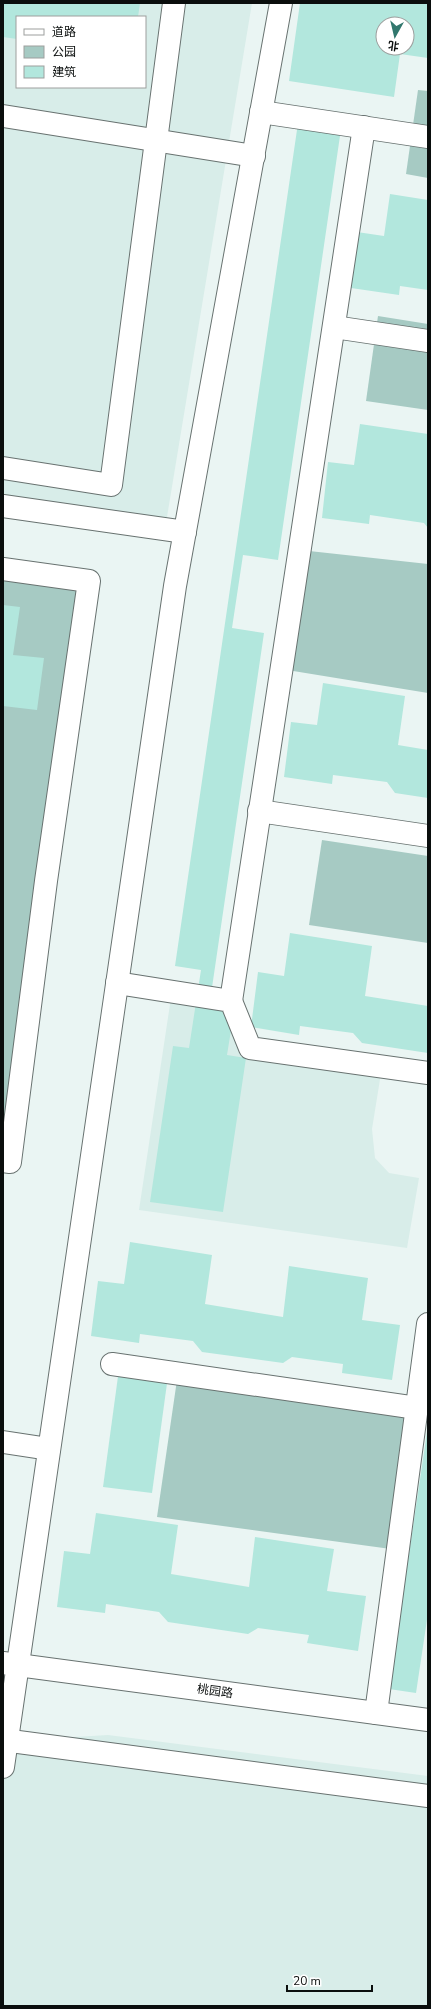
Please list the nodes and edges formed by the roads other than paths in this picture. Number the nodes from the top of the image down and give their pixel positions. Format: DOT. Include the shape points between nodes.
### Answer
graph roads {
  1 [pos="174,3"];
  2 [pos="281,3"];
  3 [pos="261,112"];
  4 [pos="3,116"];
  5 [pos="364,127"];
  6 [pos="428,137"];
  7 [pos="156,140"];
  8 [pos="254,156"];
  9 [pos="334,327"];
  10 [pos="428,341"];
  11 [pos="3,468"];
  12 [pos="3,506"];
  13 [pos="185,532"];
  14 [pos="3,569"];
  15 [pos="259,811"];
  16 [pos="428,836"];
  17 [pos="117,983"];
  18 [pos="231,1002"];
  19 [pos="428,1073"];
  20 [pos="3,1161"];
  21 [pos="428,1324"];
  22 [pos="112,1364"];
  23 [pos="417,1408"];
  24 [pos="3,1442"];
  25 [pos="50,1449"];
  26 [pos="10,1664"];
  27 [pos="376,1713"];
  28 [pos="428,1720"];
  29 [pos="5,1740"];
  30 [pos="3,1766"];
  31 [pos="428,1796"];
  1 -- 7 [label="street"];
  2 -- 3 [label="street"];
  3 -- 5 [label="street"];
  3 -- 8 [label="street"];
  4 -- 7 [label="street"];
  5 -- 6 [label="street"];
  5 -- 9 [label="street"];
  7 -- 8 [label="street"];
  7 -- 11 [label="street" via="112,485"];
  8 -- 13 [label="street"];
  9 -- 10 [label="street"];
  9 -- 15 [label="street"];
  12 -- 13 [label="street"];
  13 -- 17 [label="street"];
  14 -- 20 [label="street" via="89,581 46,882 10,1162"];
  15 -- 16 [label="street"];
  15 -- 18 [label="street"];
  17 -- 18 [label="street"];
  17 -- 25 [label="street"];
  18 -- 19 [label="street" via="250,1048"];
  21 -- 23 [label="street"];
  22 -- 23 [label="street"];
  23 -- 27 [label="street"];
  24 -- 25 [label="street"];
  25 -- 26 [label="street"];
  26 -- 27 [label="street, 桃园路"];
  26 -- 29 [label="street"];
  27 -- 28 [label="street, 桃园路"];
  29 -- 30 [label="street"];
  29 -- 31 [label="street"];
}
